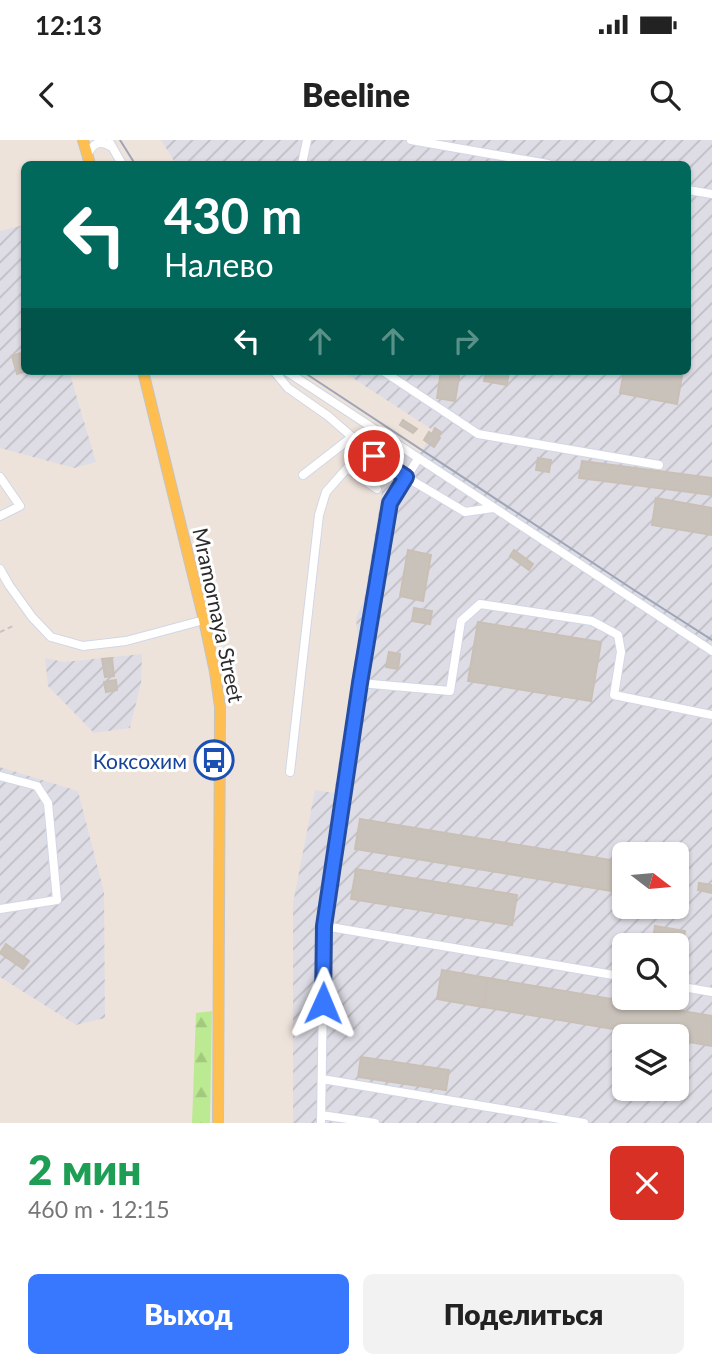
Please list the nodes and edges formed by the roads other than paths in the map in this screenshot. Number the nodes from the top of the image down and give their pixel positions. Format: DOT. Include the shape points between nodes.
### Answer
graph roads {
  1 [pos="83,140"];
  2 [pos="307,140"];
  3 [pos="411,140"];
  4 [pos="110,143"];
  5 [pos="88,160"];
  6 [pos="120,161"];
  7 [pos="303,161"];
  8 [pos="531,161"];
  9 [pos="691,190"];
  10 [pos="712,194"];
  11 [pos="144,375"];
  12 [pos="277,375"];
  13 [pos="292,375"];
  14 [pos="389,375"];
  15 [pos="377,432"];
  16 [pos="352,437"];
  17 [pos="365,448"];
  18 [pos="418,459"];
  19 [pos="352,462"];
  20 [pos="659,465"];
  21 [pos="303,475"];
  22 [pos="0,477"];
  23 [pos="406,477"];
  24 [pos="377,489"];
  25 [pos="493,508"];
  26 [pos="0,516"];
  27 [pos="0,569"];
  28 [pos="204,620"];
  29 [pos="712,651"];
  30 [pos="360,683"];
  31 [pos="712,715"];
  32 [pos="290,772"];
  33 [pos="0,776"];
  34 [pos="0,909"];
  35 [pos="324,926"];
  36 [pos="612,975"];
  37 [pos="689,988"];
  38 [pos="712,992"];
  39 [pos="322,1079"];
  40 [pos="321,1119"];
  41 [pos="218,1123"];
  42 [pos="375,1123"];
  43 [pos="584,1123"];
  1 -- 5 [label="main road"];
  2 -- 7 [label="street"];
  3 -- 8 [label="street"];
  4 -- 5 [label="street" via="91,147"];
  4 -- 6 [label="street"];
  9 -- 10 [label="street"];
  11 -- 28 [label="main road, Mramornaya Street"];
  12 -- 16 [label="street"];
  13 -- 15 [label="street"];
  14 -- 20 [label="street" via="478,434"];
  15 -- 17 [label="street"];
  15 -- 18 [label="street"];
  16 -- 17 [label="street"];
  16 -- 21 [label="street"];
  17 -- 19 [label="street"];
  17 -- 23 [label="street"];
  18 -- 23 [label="street"];
  18 -- 25 [label="street"];
  19 -- 24 [label="street" via="351,471"];
  19 -- 32 [label="street" via="326,492 319,515"];
  22 -- 26 [label="street" via="20,506"];
  23 -- 25 [label="street" via="465,512"];
  23 -- 30 [label="street" via="390,503"];
  25 -- 29 [label="street"];
  27 -- 28 [label="street" via="51,637 83,646 126,641"];
  28 -- 41 [label="main road, Mramornaya Street" via="220,708"];
  30 -- 31 [label="street" via="450,691 461,621 480,604 592,621 618,635 621,652 614,695"];
  30 -- 35 [label="street"];
  33 -- 34 [label="street" via="37,786 48,803 57,900"];
  35 -- 36 [label="street"];
  35 -- 39 [label="street"];
  37 -- 38 [label="street"];
  39 -- 40 [label="street"];
  39 -- 43 [label="street"];
  40 -- 42 [label="street"];
}
